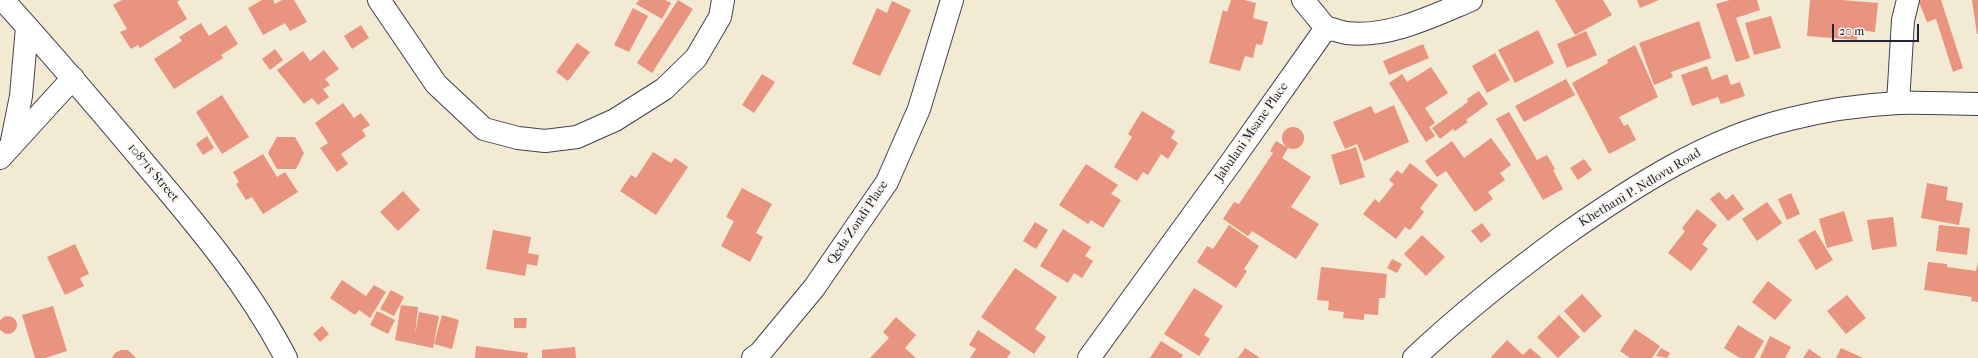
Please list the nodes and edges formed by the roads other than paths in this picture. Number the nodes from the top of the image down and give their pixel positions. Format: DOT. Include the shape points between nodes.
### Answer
graph roads {
  1 [pos="3,0"];
  2 [pos="379,0"];
  3 [pos="724,0"];
  4 [pos="952,0"];
  5 [pos="1303,0"];
  6 [pos="1471,0"];
  7 [pos="1908,0"];
  8 [pos="27,27"];
  9 [pos="1326,28"];
  10 [pos="73,78"];
  11 [pos="1898,103"];
  12 [pos="1978,104"];
  13 [pos="5,152"];
  14 [pos="760,356"];
  15 [pos="286,358"];
  16 [pos="1089,358"];
  17 [pos="1414,358"];
  1 -- 8 [label="street, 108715 Street"];
  2 -- 3 [label="street" via="436,84 484,129 518,138 545,141 578,137 615,120 664,90 696,58 720,17"];
  4 -- 14 [label="street, Qeda Zondi Place" via="919,109 887,182 814,288"];
  5 -- 9 [label="street"];
  6 -- 9 [label="street" via="1417,22 1380,32 1348,33"];
  7 -- 11 [label="street" via="1903,20"];
  8 -- 10 [label="street, 108715 Street"];
  8 -- 13 [label="street" via="21,96"];
  9 -- 16 [label="street, Jabulani Msane Place"];
  10 -- 13 [label="street"];
  10 -- 15 [label="street, 108715 Street" via="216,249 249,293"];
  11 -- 12 [label="street, Khethani P. Ndlovu Road"];
  11 -- 17 [label="street, Khethani P. Ndlovu Road" via="1837,109 1790,118 1710,146 1603,207 1449,325"];
}
